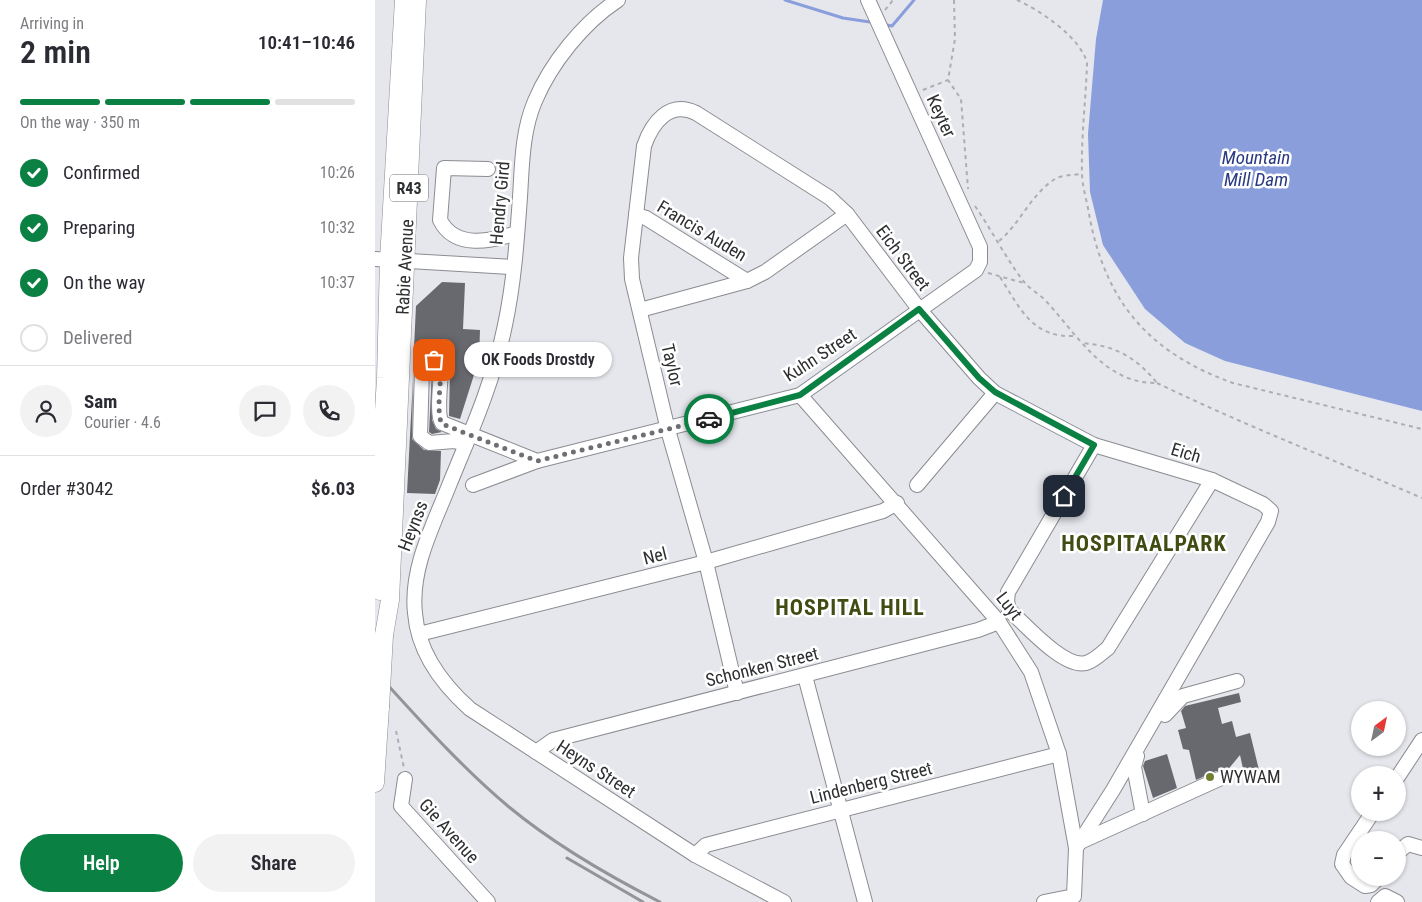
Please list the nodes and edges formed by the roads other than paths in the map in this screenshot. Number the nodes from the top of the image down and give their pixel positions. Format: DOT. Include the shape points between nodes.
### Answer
graph roads {
  1 [pos="404,0"];
  2 [pos="417,0"];
  3 [pos="618,0"];
  4 [pos="868,0"];
  5 [pos="673,109"];
  6 [pos="488,169"];
  7 [pos="847,214"];
  8 [pos="637,215"];
  9 [pos="517,232"];
  10 [pos="389,260"];
  11 [pos="513,267"];
  12 [pos="976,270"];
  13 [pos="747,281"];
  14 [pos="919,309"];
  15 [pos="640,310"];
  16 [pos="995,392"];
  17 [pos="800,395"];
  18 [pos="668,430"];
  19 [pos="468,439"];
  20 [pos="1094,445"];
  21 [pos="537,461"];
  22 [pos="1212,480"];
  23 [pos="473,485"];
  24 [pos="917,485"];
  25 [pos="897,503"];
  26 [pos="706,562"];
  27 [pos="999,622"];
  28 [pos="419,634"];
  29 [pos="805,676"];
  30 [pos="1237,681"];
  31 [pos="737,693"];
  32 [pos="1422,740"];
  33 [pos="536,752"];
  34 [pos="1059,754"];
  35 [pos="1405,766"];
  36 [pos="405,779"];
  37 [pos="1219,779"];
  38 [pos="375,783"];
  39 [pos="841,810"];
  40 [pos="1143,814"];
  41 [pos="1078,845"];
  42 [pos="1351,845"];
  43 [pos="1406,846"];
  44 [pos="1422,848"];
  45 [pos="695,855"];
  46 [pos="1351,875"];
  47 [pos="488,902"];
  48 [pos="784,902"];
  49 [pos="865,902"];
  50 [pos="1045,902"];
  51 [pos="1378,902"];
  52 [pos="1397,902"];
  1 -- 10 [label="main road, Rabie Avenue / R43"];
  2 -- 10 [label="main road, Rabie Avenue / R43"];
  3 -- 9 [label="street, Hendry Gird" via="605,8 575,39 534,102 523,157"];
  4 -- 12 [label="street, Keyter" via="980,247 981,262"];
  5 -- 7 [label="street, Eich Street" via="682,107 696,113 830,198"];
  5 -- 8 [label="street, Taylor" via="656,123 644,146"];
  6 -- 9 [label="street" via="444,168 439,220 446,230 461,239 493,240"];
  7 -- 13 [label="street" via="765,272"];
  7 -- 14 [label="street, Eich Street"];
  8 -- 13 [label="street, Francis Auden"];
  8 -- 15 [label="street, Taylor" via="631,258 632,279"];
  9 -- 11 [label="street, Hendry Gird"];
  10 -- 11 [label="street"];
  10 -- 38 [label="main road, Rabie Avenue / R43, bridge" via="390,600 384,629"];
  11 -- 19 [label="street, Hendry Gird" via="505,325 493,371"];
  12 -- 14 [label="street, Kuhn Street"];
  13 -- 15 [label="street"];
  14 -- 16 [label="street, Eich Street"];
  14 -- 17 [label="street, Kuhn Street"];
  15 -- 18 [label="street, Taylor"];
  16 -- 20 [label="street, Eich Street"];
  16 -- 24 [label="street"];
  17 -- 18 [label="street, Kuhn Street"];
  17 -- 25 [label="street, Luyt"];
  18 -- 21 [label="street, Kuhn Street"];
  18 -- 26 [label="street, Taylor"];
  19 -- 19 [label="street" via="429,443 420,436 422,369 430,361 439,363 441,369 440,420"];
  19 -- 21 [label="street"];
  19 -- 28 [label="street, Heynss" via="418,566 415,605"];
  20 -- 22 [label="street, Eich"];
  20 -- 22 [label="street" via="1013,582 1007,601 1009,610 1060,655 1076,664 1088,663 1108,648"];
  21 -- 23 [label="street, Kuhn Street"];
  22 -- 41 [label="street, Eich" via="1263,504 1271,511 1269,522"];
  25 -- 26 [label="street, Nel" via="883,510"];
  25 -- 27 [label="street, Luyt"];
  26 -- 28 [label="street, Nel"];
  26 -- 31 [label="street, Taylor"];
  27 -- 29 [label="street, Schonken Street"];
  27 -- 34 [label="street, Luyt" via="1031,672"];
  28 -- 33 [label="street, Heyns Street" via="429,660 452,692 470,709"];
  29 -- 31 [label="street, Schonken Street"];
  29 -- 39 [label="street"];
  30 -- 40 [label="street" via="1183,696 1168,711 1134,764"];
  31 -- 33 [label="street, Schonken Street" via="553,740"];
  32 -- 35 [label="street"];
  33 -- 45 [label="street, Heyns Street"];
  34 -- 39 [label="street, Lindenberg Street"];
  34 -- 41 [label="street, Luyt"];
  36 -- 47 [label="street, Gie Avenue" via="401,806"];
  37 -- 40 [label="street"];
  39 -- 45 [label="street, Lindenberg Street" via="706,845"];
  39 -- 49 [label="street"];
  40 -- 41 [label="street"];
  41 -- 50 [label="street, Luyt" via="1074,896"];
  42 -- 46 [label="street" via="1341,860 1343,869"];
  43 -- 44 [label="street"];
  45 -- 48 [label="street, Heyns Street"];
  51 -- 52 [label="street" via="1385,896"];
}
